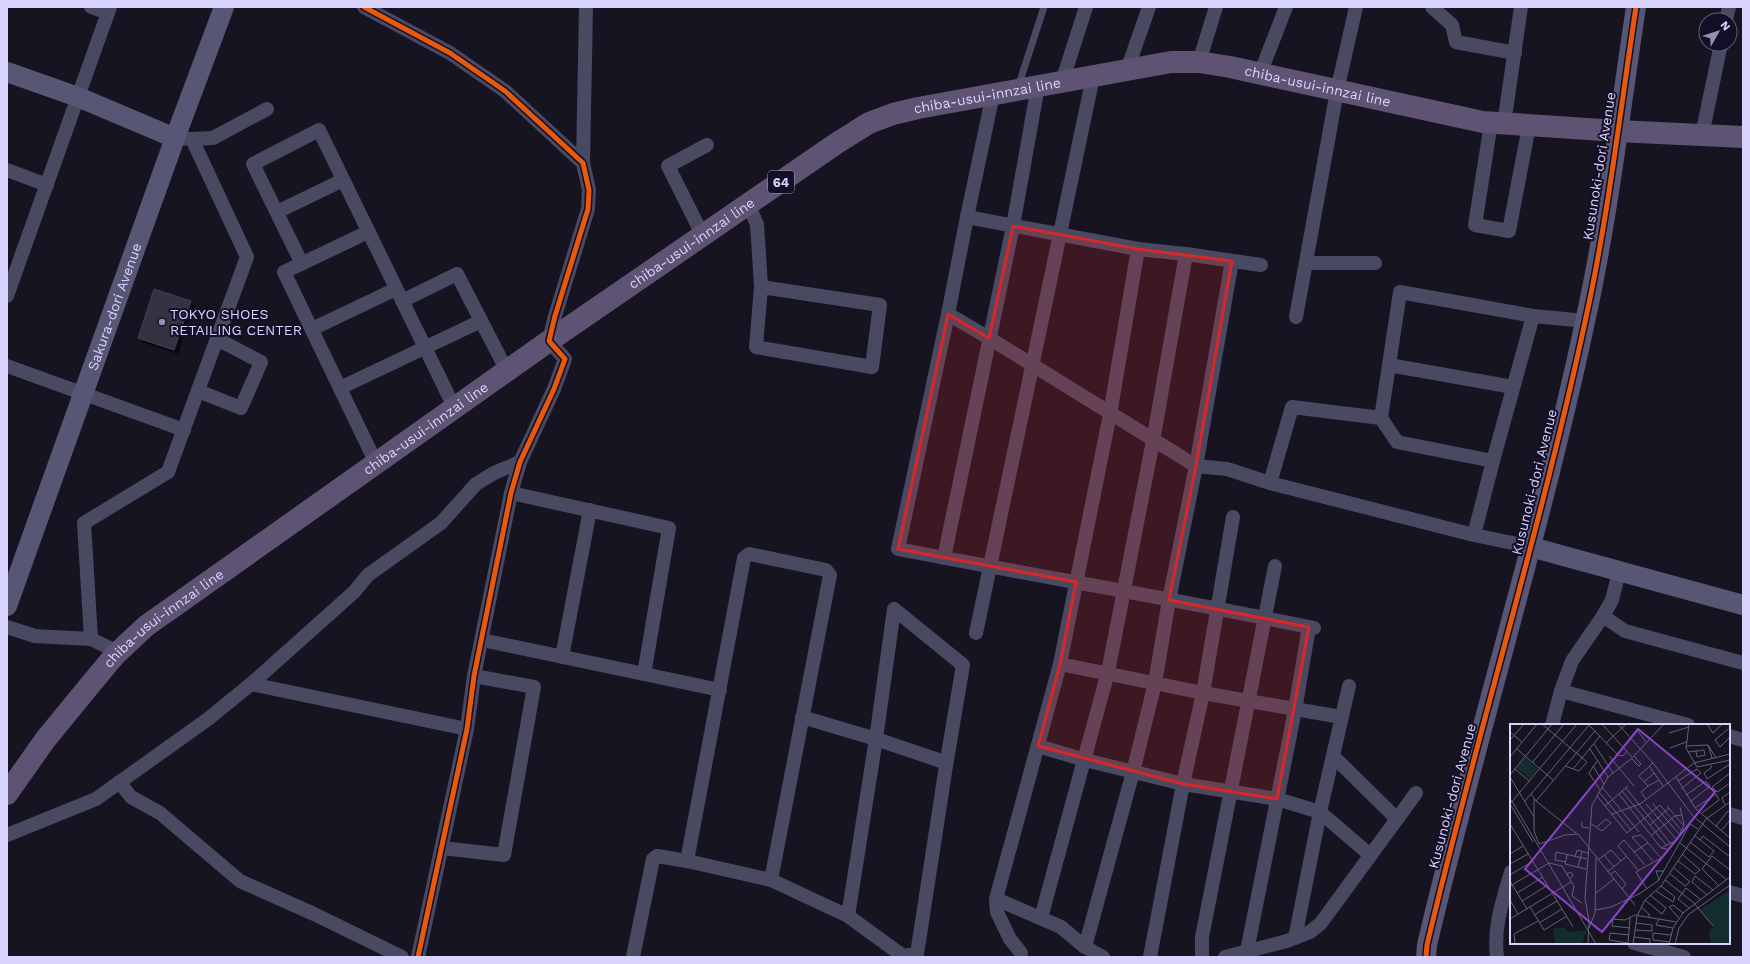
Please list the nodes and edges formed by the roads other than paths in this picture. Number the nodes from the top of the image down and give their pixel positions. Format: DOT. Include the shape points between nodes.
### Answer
graph roads {
  1 [pos="91,7"];
  2 [pos="224,7"];
  3 [pos="364,7"];
  4 [pos="586,7"];
  5 [pos="1044,7"];
  6 [pos="1086,7"];
  7 [pos="1149,7"];
  8 [pos="1216,7"];
  9 [pos="1286,7"];
  10 [pos="1356,7"];
  11 [pos="1432,7"];
  12 [pos="1521,7"];
  13 [pos="1636,7"];
  14 [pos="109,10"];
  15 [pos="1719,52"];
  16 [pos="1515,53"];
  17 [pos="1199,62"];
  18 [pos="1127,70"];
  19 [pos="7,72"];
  20 [pos="1260,74"];
  21 [pos="1093,77"];
  22 [pos="1062,82"];
  23 [pos="1028,88"];
  24 [pos="1337,91"];
  25 [pos="993,94"];
  26 [pos="78,97"];
  27 [pos="267,109"];
  28 [pos="1498,124"];
  29 [pos="1529,126"];
  30 [pos="1617,131"];
  31 [pos="1702,135"];
  32 [pos="1743,137"];
  33 [pos="183,139"];
  34 [pos="707,145"];
  35 [pos="583,163"];
  36 [pos="7,170"];
  37 [pos="343,180"];
  38 [pos="47,185"];
  39 [pos="748,205"];
  40 [pos="277,212"];
  41 [pos="967,217"];
  42 [pos="1013,226"];
  43 [pos="368,232"];
  44 [pos="1060,235"];
  45 [pos="703,236"];
  46 [pos="1138,250"];
  47 [pos="1186,254"];
  48 [pos="1232,261"];
  49 [pos="1306,263"];
  50 [pos="1375,263"];
  51 [pos="302,264"];
  52 [pos="1261,265"];
  53 [pos="12,268"];
  54 [pos="761,287"];
  55 [pos="399,295"];
  56 [pos="7,296"];
  57 [pos="948,314"];
  58 [pos="1533,316"];
  59 [pos="1296,317"];
  60 [pos="480,321"];
  61 [pos="1586,321"];
  62 [pos="312,329"];
  63 [pos="989,338"];
  64 [pos="217,339"];
  65 [pos="549,341"];
  66 [pos="424,347"];
  67 [pos="1032,365"];
  68 [pos="1389,365"];
  69 [pos="7,366"];
  70 [pos="507,371"];
  71 [pos="1513,387"];
  72 [pos="340,388"];
  73 [pos="198,391"];
  74 [pos="83,394"];
  75 [pos="454,409"];
  76 [pos="1110,414"];
  77 [pos="1381,418"];
  78 [pos="184,430"];
  79 [pos="1153,441"];
  80 [pos="1494,461"];
  81 [pos="520,462"];
  82 [pos="376,463"];
  83 [pos="1196,466"];
  84 [pos="1270,483"];
  85 [pos="511,493"];
  86 [pos="590,510"];
  87 [pos="1233,517"];
  88 [pos="1474,535"];
  89 [pos="1532,547"];
  90 [pos="944,558"];
  91 [pos="992,565"];
  92 [pos="1275,566"];
  93 [pos="1619,572"];
  94 [pos="1076,582"];
  95 [pos="1123,592"];
  96 [pos="1169,600"];
  97 [pos="1743,605"];
  98 [pos="7,606"];
  99 [pos="1217,608"];
  100 [pos="1603,616"];
  101 [pos="1264,617"];
  102 [pos="7,627"];
  103 [pos="976,633"];
  104 [pos="91,639"];
  105 [pos="482,640"];
  106 [pos="118,652"];
  107 [pos="562,657"];
  108 [pos="1743,663"];
  109 [pos="1060,664"];
  110 [pos="1108,672"];
  111 [pos="644,674"];
  112 [pos="474,676"];
  113 [pos="1154,683"];
  114 [pos="252,684"];
  115 [pos="1349,686"];
  116 [pos="720,690"];
  117 [pos="1561,691"];
  118 [pos="1203,693"];
  119 [pos="1249,700"];
  120 [pos="1295,710"];
  121 [pos="802,717"];
  122 [pos="1341,717"];
  123 [pos="1552,724"];
  124 [pos="1684,724"];
  125 [pos="467,729"];
  126 [pos="1730,736"];
  127 [pos="876,739"];
  128 [pos="1743,740"];
  129 [pos="1038,746"];
  130 [pos="1334,757"];
  131 [pos="1085,760"];
  132 [pos="946,766"];
  133 [pos="1132,772"];
  134 [pos="119,782"];
  135 [pos="1183,784"];
  136 [pos="1231,792"];
  137 [pos="1416,793"];
  138 [pos="7,794"];
  139 [pos="1277,799"];
  140 [pos="1320,812"];
  141 [pos="1730,814"];
  142 [pos="1743,818"];
  143 [pos="1397,819"];
  144 [pos="7,835"];
  145 [pos="442,848"];
  146 [pos="1370,855"];
  147 [pos="687,861"];
  148 [pos="1510,879"];
  149 [pos="771,880"];
  150 [pos="1730,892"];
  151 [pos="1743,896"];
  152 [pos="996,899"];
  153 [pos="1506,908"];
  154 [pos="848,916"];
  155 [pos="1041,918"];
  156 [pos="1295,938"];
  157 [pos="1638,944"];
  158 [pos="1084,947"];
  159 [pos="1247,951"];
  160 [pos="1022,954"];
  161 [pos="402,957"];
  162 [pos="418,957"];
  163 [pos="633,957"];
  164 [pos="904,957"];
  165 [pos="1103,957"];
  166 [pos="1150,957"];
  167 [pos="1202,957"];
  168 [pos="1225,957"];
  169 [pos="1426,957"];
  170 [pos="1497,957"];
  171 [pos="1684,957"];
  1 -- 14 [label="street"];
  2 -- 33 [label="street, Sakura-dori Avenue"];
  3 -- 35 [label="street" via="450,53 505,91"];
  4 -- 35 [label="street"];
  5 -- 23 [label="lane"];
  6 -- 22 [label="street"];
  7 -- 18 [label="street"];
  8 -- 17 [label="street"];
  9 -- 20 [label="street"];
  10 -- 24 [label="street"];
  11 -- 16 [label="street" via="1452,25 1456,42"];
  12 -- 16 [label="street"];
  13 -- 30 [label="street, Kusunoki-dori Avenue"];
  14 -- 26 [label="street"];
  15 -- 31 [label="street"];
  16 -- 28 [label="street"];
  17 -- 18 [label="main road, chiba-usui-innzai line / 64" via="1171,62"];
  17 -- 20 [label="main road, chiba-usui-innzai line / 64"];
  18 -- 21 [label="main road, chiba-usui-innzai line / 64"];
  19 -- 26 [label="street"];
  20 -- 24 [label="main road, chiba-usui-innzai line / 64"];
  21 -- 22 [label="main road, chiba-usui-innzai line / 64"];
  21 -- 44 [label="street"];
  22 -- 23 [label="main road, chiba-usui-innzai line / 64"];
  23 -- 25 [label="main road, chiba-usui-innzai line / 64"];
  23 -- 42 [label="street"];
  24 -- 28 [label="main road, chiba-usui-innzai line / 64"];
  24 -- 49 [label="street"];
  25 -- 39 [label="main road, chiba-usui-innzai line / 64" via="918,108 869,123"];
  25 -- 41 [label="street"];
  26 -- 33 [label="street"];
  26 -- 38 [label="street"];
  27 -- 33 [label="street" via="213,138"];
  28 -- 29 [label="main road, chiba-usui-innzai line / 64"];
  28 -- 29 [label="street" via="1475,224 1509,231"];
  29 -- 30 [label="main road, chiba-usui-innzai line / 64"];
  30 -- 31 [label="main road, chiba-usui-innzai line / 64"];
  30 -- 61 [label="street, Kusunoki-dori Avenue"];
  31 -- 32 [label="main road, chiba-usui-innzai line / 64"];
  33 -- 64 [label="street" via="248,257"];
  33 -- 74 [label="street, Sakura-dori Avenue"];
  34 -- 45 [label="street" via="668,166"];
  35 -- 65 [label="street" via="589,190 588,209 554,316"];
  36 -- 38 [label="street"];
  37 -- 40 [label="street"];
  37 -- 40 [label="street" via="319,130 254,164"];
  37 -- 43 [label="street"];
  38 -- 53 [label="street"];
  39 -- 45 [label="main road, chiba-usui-innzai line / 64"];
  39 -- 54 [label="street" via="757,224"];
  40 -- 51 [label="street"];
  41 -- 42 [label="street"];
  41 -- 57 [label="street"];
  42 -- 44 [label="street"];
  42 -- 63 [label="street"];
  43 -- 51 [label="street"];
  43 -- 55 [label="street"];
  44 -- 46 [label="street"];
  44 -- 67 [label="street"];
  45 -- 65 [label="main road, chiba-usui-innzai line / 64"];
  46 -- 47 [label="street"];
  46 -- 76 [label="street"];
  47 -- 48 [label="street"];
  47 -- 79 [label="street"];
  48 -- 52 [label="street"];
  48 -- 83 [label="street"];
  49 -- 50 [label="street"];
  49 -- 59 [label="street"];
  51 -- 62 [label="street" via="284,272"];
  53 -- 56 [label="street"];
  54 -- 54 [label="street" via="880,305 872,368 756,347"];
  55 -- 60 [label="street" via="457,274"];
  55 -- 62 [label="street"];
  55 -- 66 [label="street"];
  57 -- 63 [label="street"];
  57 -- 90 [label="street" via="898,549"];
  58 -- 61 [label="street"];
  58 -- 68 [label="street" via="1400,292"];
  58 -- 71 [label="street"];
  60 -- 66 [label="street"];
  60 -- 70 [label="street"];
  61 -- 89 [label="street, Kusunoki-dori Avenue"];
  62 -- 72 [label="street"];
  63 -- 67 [label="street"];
  63 -- 90 [label="street"];
  64 -- 73 [label="street"];
  64 -- 73 [label="street" via="261,362 241,408"];
  65 -- 70 [label="main road, chiba-usui-innzai line / 64"];
  65 -- 81 [label="street" via="565,359"];
  66 -- 72 [label="street"];
  66 -- 75 [label="street"];
  67 -- 76 [label="street"];
  67 -- 91 [label="street"];
  68 -- 71 [label="street"];
  68 -- 77 [label="street"];
  69 -- 74 [label="street"];
  70 -- 75 [label="main road, chiba-usui-innzai line / 64"];
  71 -- 80 [label="street"];
  72 -- 82 [label="street"];
  73 -- 78 [label="street"];
  74 -- 78 [label="street"];
  74 -- 98 [label="street, Sakura-dori Avenue"];
  75 -- 82 [label="main road, chiba-usui-innzai line / 64"];
  76 -- 79 [label="street"];
  76 -- 94 [label="street"];
  77 -- 80 [label="street" via="1398,442"];
  77 -- 84 [label="street" via="1292,407"];
  78 -- 104 [label="street" via="168,472 84,523"];
  79 -- 83 [label="street"];
  79 -- 95 [label="street"];
  80 -- 88 [label="street"];
  81 -- 85 [label="street"];
  81 -- 114 [label="street" via="476,484 441,523 368,574 354,592"];
  82 -- 106 [label="main road, chiba-usui-innzai line / 64" via="174,605"];
  83 -- 84 [label="street" via="1227,469"];
  83 -- 96 [label="street"];
  84 -- 88 [label="street"];
  85 -- 86 [label="street"];
  85 -- 105 [label="street"];
  86 -- 107 [label="street"];
  86 -- 111 [label="street" via="669,528"];
  87 -- 99 [label="street"];
  88 -- 89 [label="street"];
  89 -- 93 [label="street"];
  89 -- 169 [label="street, Kusunoki-dori Avenue" via="1449,853"];
  90 -- 91 [label="street"];
  91 -- 94 [label="street"];
  91 -- 103 [label="street"];
  92 -- 101 [label="street"];
  93 -- 97 [label="street"];
  93 -- 100 [label="street" via="1612,600"];
  94 -- 95 [label="street"];
  94 -- 109 [label="street"];
  95 -- 96 [label="street"];
  95 -- 110 [label="street"];
  96 -- 99 [label="street"];
  96 -- 113 [label="street"];
  99 -- 101 [label="street"];
  99 -- 118 [label="street"];
  100 -- 108 [label="street" via="1625,631"];
  100 -- 117 [label="street" via="1572,661"];
  101 -- 119 [label="street"];
  101 -- 120 [label="street" via="1311,627"];
  102 -- 104 [label="street" via="35,636"];
  104 -- 106 [label="street"];
  105 -- 107 [label="street"];
  105 -- 112 [label="street"];
  106 -- 138 [label="main road, chiba-usui-innzai line / 64" via="45,740"];
  107 -- 111 [label="street"];
  109 -- 110 [label="street"];
  109 -- 129 [label="street"];
  110 -- 113 [label="street"];
  110 -- 131 [label="street"];
  111 -- 116 [label="street"];
  112 -- 125 [label="street"];
  112 -- 145 [label="street" via="534,687 504,855"];
  113 -- 118 [label="street"];
  113 -- 133 [label="street"];
  114 -- 125 [label="street"];
  114 -- 134 [label="street" via="208,719"];
  115 -- 122 [label="street"];
  116 -- 121 [label="street" via="744,558 749,554 826,570 830,575"];
  116 -- 147 [label="street"];
  117 -- 123 [label="street"];
  117 -- 124 [label="street"];
  118 -- 119 [label="street"];
  118 -- 135 [label="street"];
  119 -- 120 [label="street"];
  119 -- 136 [label="street"];
  120 -- 122 [label="street"];
  120 -- 139 [label="street"];
  121 -- 127 [label="street"];
  121 -- 149 [label="street"];
  122 -- 130 [label="street"];
  125 -- 145 [label="street"];
  126 -- 128 [label="street"];
  127 -- 132 [label="street" via="941,761"];
  127 -- 132 [label="street" via="894,608 963,666"];
  127 -- 154 [label="street"];
  129 -- 131 [label="street"];
  129 -- 152 [label="street"];
  130 -- 140 [label="street"];
  130 -- 143 [label="street"];
  131 -- 133 [label="street"];
  131 -- 155 [label="street"];
  132 -- 164 [label="street" via="917,954"];
  133 -- 135 [label="street"];
  133 -- 158 [label="street"];
  134 -- 144 [label="street" via="96,799"];
  134 -- 161 [label="street" via="131,797 160,813 240,881"];
  135 -- 136 [label="street"];
  135 -- 166 [label="street"];
  136 -- 139 [label="street"];
  136 -- 167 [label="street" via="1202,937"];
  137 -- 143 [label="street"];
  139 -- 140 [label="street"];
  139 -- 159 [label="street"];
  140 -- 146 [label="street"];
  140 -- 156 [label="street"];
  141 -- 142 [label="street"];
  143 -- 146 [label="street"];
  145 -- 162 [label="street"];
  146 -- 156 [label="street" via="1320,923 1310,932"];
  147 -- 149 [label="street"];
  147 -- 163 [label="street" via="657,856 653,859"];
  148 -- 153 [label="street"];
  149 -- 154 [label="street"];
  150 -- 151 [label="street"];
  152 -- 155 [label="street"];
  152 -- 160 [label="street" via="997,912 1010,939"];
  153 -- 170 [label="street" via="1495,945"];
  154 -- 164 [label="street"];
  155 -- 158 [label="street" via="1061,927"];
  156 -- 159 [label="street"];
  157 -- 171 [label="street"];
  158 -- 165 [label="street"];
  159 -- 168 [label="street"];
}
